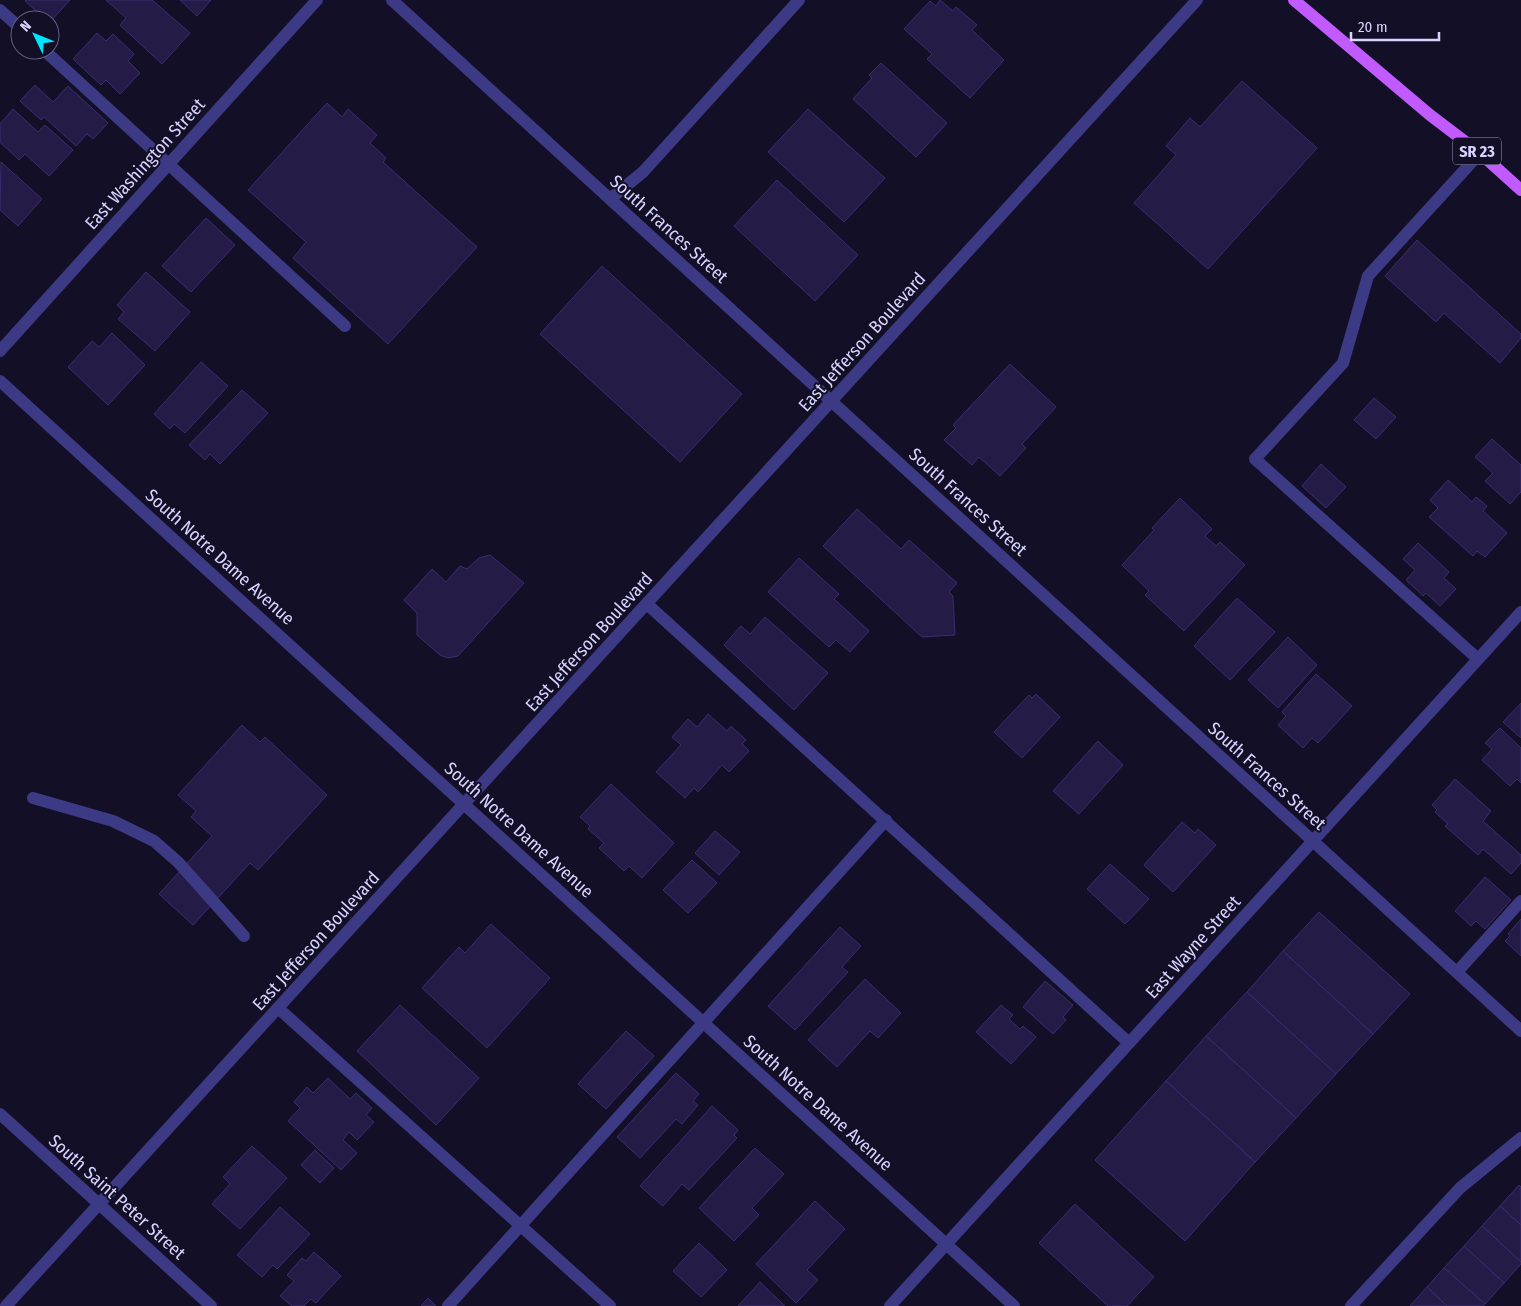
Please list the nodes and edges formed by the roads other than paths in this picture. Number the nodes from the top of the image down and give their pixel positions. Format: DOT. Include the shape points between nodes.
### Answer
graph roads {
  1 [pos="317,0"];
  2 [pos="392,0"];
  3 [pos="799,0"];
  4 [pos="1197,0"];
  5 [pos="1294,0"];
  6 [pos="0,10"];
  7 [pos="10,19"];
  8 [pos="55,60"];
  9 [pos="1480,153"];
  10 [pos="169,164"];
  11 [pos="1521,190"];
  12 [pos="610,199"];
  13 [pos="345,326"];
  14 [pos="0,351"];
  15 [pos="0,380"];
  16 [pos="831,400"];
  17 [pos="648,604"];
  18 [pos="1521,612"];
  19 [pos="1478,659"];
  20 [pos="33,798"];
  21 [pos="464,804"];
  22 [pos="886,820"];
  23 [pos="1313,842"];
  24 [pos="1521,902"];
  25 [pos="244,936"];
  26 [pos="1457,972"];
  27 [pos="278,1008"];
  28 [pos="704,1023"];
  29 [pos="1521,1031"];
  30 [pos="1129,1044"];
  31 [pos="0,1114"];
  32 [pos="1521,1138"];
  33 [pos="100,1205"];
  34 [pos="521,1226"];
  35 [pos="947,1245"];
  36 [pos="6,1306"];
  37 [pos="211,1306"];
  38 [pos="448,1306"];
  39 [pos="610,1306"];
  40 [pos="890,1306"];
  41 [pos="1014,1306"];
  42 [pos="1351,1306"];
  1 -- 10 [label="street, East Washington Street"];
  2 -- 12 [label="street, South Frances Street"];
  3 -- 12 [label="street" via="643,172"];
  4 -- 16 [label="street, East Jefferson Boulevard"];
  5 -- 9 [label="main road, SR 23"];
  6 -- 7 [label="street"];
  8 -- 10 [label="street"];
  9 -- 11 [label="main road, SR 23"];
  9 -- 19 [label="street" via="1368,276 1343,363 1255,459"];
  10 -- 13 [label="street"];
  10 -- 14 [label="street, East Washington Street"];
  12 -- 16 [label="street, South Frances Street"];
  15 -- 21 [label="street, South Notre Dame Avenue"];
  16 -- 17 [label="street, East Jefferson Boulevard"];
  16 -- 23 [label="street, South Frances Street"];
  17 -- 21 [label="street, East Jefferson Boulevard"];
  17 -- 22 [label="street"];
  18 -- 19 [label="street, East Wayne Street"];
  19 -- 23 [label="street, East Wayne Street"];
  20 -- 25 [label="street" via="113,820 154,841 178,862"];
  21 -- 27 [label="street, East Jefferson Boulevard"];
  21 -- 28 [label="street, South Notre Dame Avenue"];
  22 -- 28 [label="street"];
  22 -- 30 [label="street"];
  23 -- 26 [label="street, South Frances Street"];
  23 -- 30 [label="street, East Wayne Street"];
  24 -- 26 [label="street"];
  26 -- 29 [label="street, South Frances Street"];
  27 -- 33 [label="street, East Jefferson Boulevard"];
  27 -- 34 [label="street"];
  28 -- 34 [label="street"];
  28 -- 35 [label="street, South Notre Dame Avenue"];
  30 -- 35 [label="street, East Wayne Street"];
  31 -- 33 [label="street, South Saint Peter Street"];
  32 -- 42 [label="street" via="1460,1188"];
  33 -- 36 [label="street, East Jefferson Boulevard"];
  33 -- 37 [label="street, South Saint Peter Street"];
  34 -- 38 [label="street"];
  34 -- 39 [label="street"];
  35 -- 40 [label="street, East Wayne Street"];
  35 -- 41 [label="street, South Notre Dame Avenue"];
}
